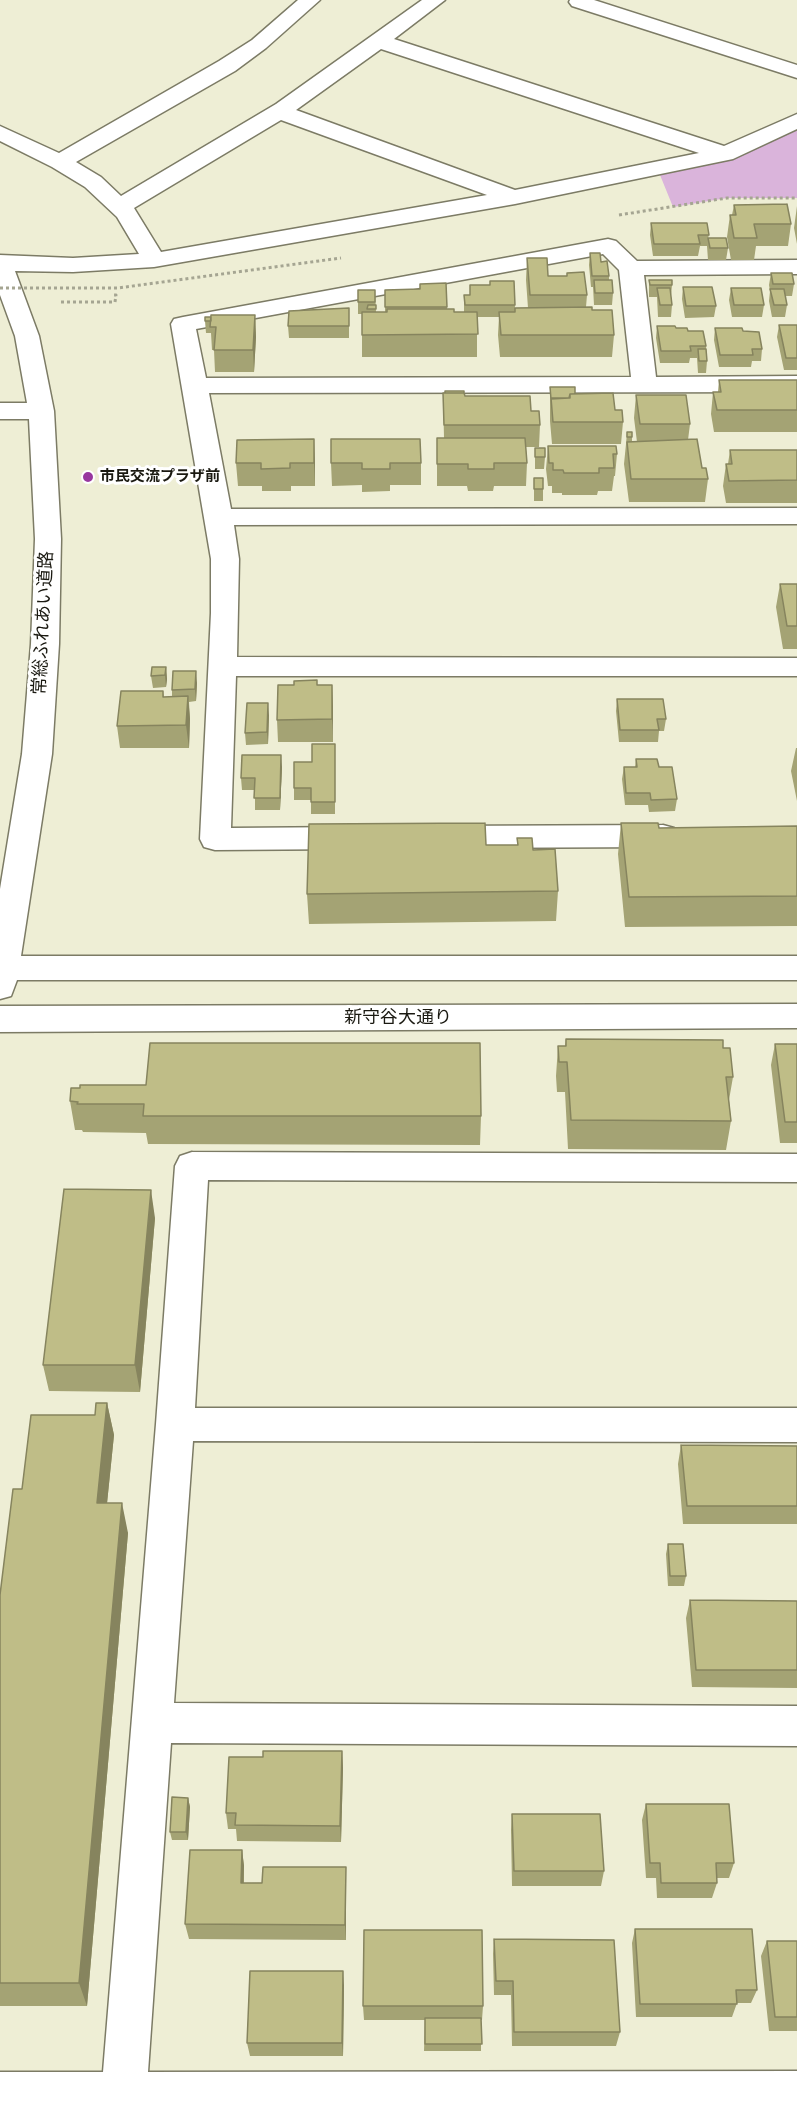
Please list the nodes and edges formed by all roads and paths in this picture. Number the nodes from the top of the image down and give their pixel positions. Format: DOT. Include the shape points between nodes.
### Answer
graph roads {
  1 [pos="310,0"];
  2 [pos="435,0"];
  3 [pos="579,2"];
  4 [pos="379,40"];
  5 [pos="797,72"];
  6 [pos="280,112"];
  7 [pos="797,121"];
  8 [pos="0,133"];
  9 [pos="725,154"];
  10 [pos="60,162"];
  11 [pos="515,197"];
  12 [pos="119,207"];
  13 [pos="341,258"];
  14 [pos="154,260"];
  15 [pos="797,267"];
  16 [pos="631,268"];
  17 [pos="0,270"];
  18 [pos="105,295"];
  19 [pos="61,302"];
  20 [pos="797,384"];
  21 [pos="644,385"];
  22 [pos="195,386"];
  23 [pos="0,411"];
  24 [pos="41,411"];
  25 [pos="797,516"];
  26 [pos="219,517"];
  27 [pos="223,666"];
  28 [pos="797,667"];
  29 [pos="690,836"];
  30 [pos="417,837"];
  31 [pos="381,838"];
  32 [pos="797,968"];
  33 [pos="1,974"];
  34 [pos="797,1016"];
  35 [pos="0,1019"];
  36 [pos="797,1168"];
  37 [pos="175,1424"];
  38 [pos="797,1425"];
  39 [pos="152,1723"];
  40 [pos="797,1726"];
  41 [pos="797,2094"];
  42 [pos="0,2095"];
  43 [pos="123,2099"];
  1 -- 10 [label="street" via="227,66"];
  2 -- 4 [label="street"];
  3 -- 5 [label="street"];
  4 -- 6 [label="street"];
  4 -- 9 [label="street"];
  6 -- 11 [label="street"];
  6 -- 12 [label="street"];
  7 -- 9 [label="street"];
  8 -- 10 [label="street"];
  9 -- 11 [label="street"];
  10 -- 12 [label="street" via="93,182"];
  11 -- 14 [label="street"];
  12 -- 14 [label="street"];
  13 -- 17 [label="path, bridge" via="118,288"];
  14 -- 17 [label="street"];
  15 -- 16 [label="street"];
  16 -- 21 [label="street"];
  16 -- 22 [label="street" via="608,246 183,324"];
  17 -- 24 [label="street, 常総ふれあい道路" via="27,336"];
  18 -- 19 [label="path" via="116,295 115,302"];
  20 -- 21 [label="street"];
  21 -- 22 [label="street"];
  22 -- 26 [label="street"];
  23 -- 24 [label="street"];
  24 -- 33 [label="street, 常総ふれあい道路" via="48,539 45,655 36,754"];
  25 -- 26 [label="street"];
  26 -- 27 [label="street" via="225,559"];
  27 -- 28 [label="street"];
  27 -- 31 [label="street" via="215,839"];
  29 -- 30 [label="street"];
  32 -- 33 [label="street"];
  34 -- 35 [label="street, 新守谷大通り"];
  36 -- 37 [label="street" via="192,1166"];
  37 -- 38 [label="street"];
  37 -- 39 [label="street"];
  39 -- 40 [label="street"];
  39 -- 43 [label="street"];
  41 -- 43 [label="street"];
  42 -- 43 [label="street"];
}
